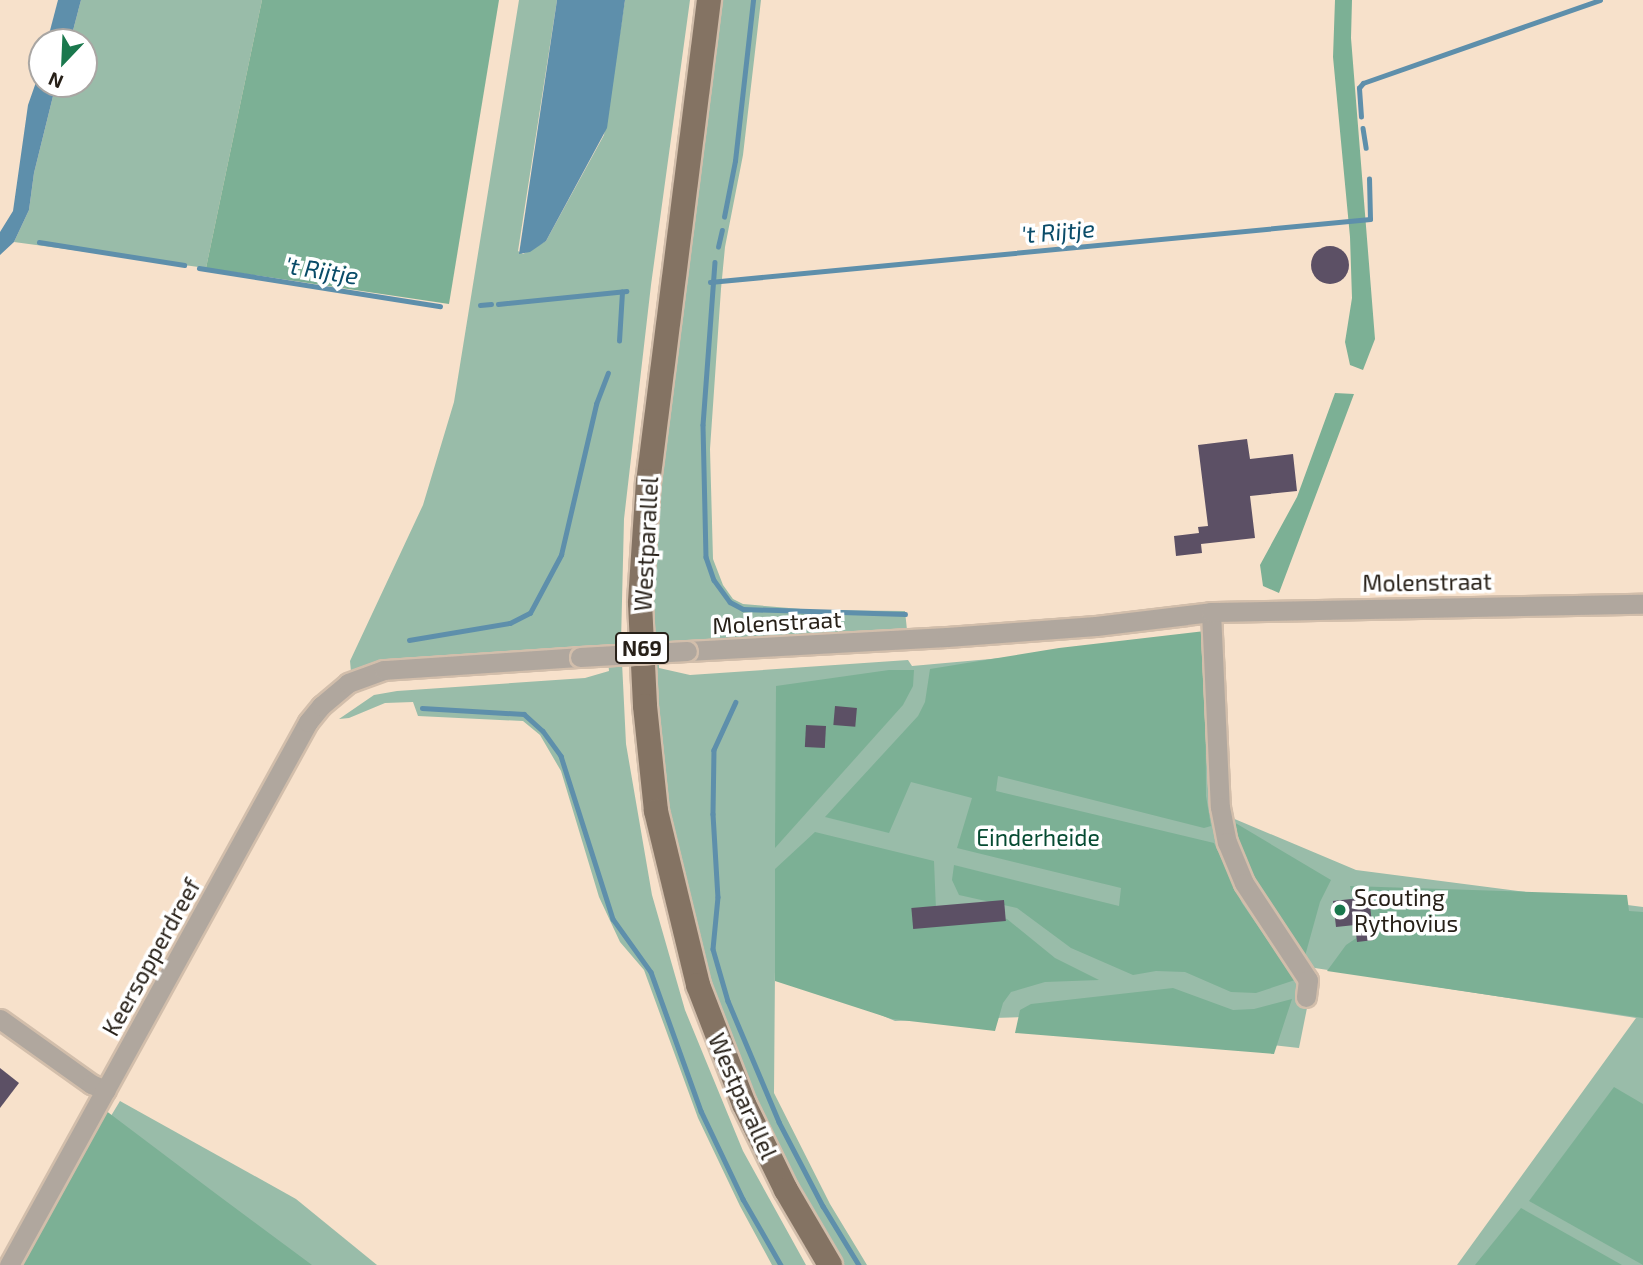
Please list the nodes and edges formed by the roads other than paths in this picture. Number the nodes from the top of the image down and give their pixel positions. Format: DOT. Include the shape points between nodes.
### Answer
graph roads {
  1 [pos="694,0"];
  2 [pos="709,0"];
  3 [pos="1643,604"];
  4 [pos="1211,611"];
  5 [pos="348,683"];
  6 [pos="1306,997"];
  7 [pos="0,1019"];
  8 [pos="106,1090"];
  9 [pos="9,1265"];
  10 [pos="811,1265"];
  11 [pos="830,1265"];
  1 -- 10 [label="main road, Westparallel / N69" via="633,480 625,603 628,705 640,811 683,990 730,1109"];
  2 -- 11 [label="main road, Westparallel / N69" via="648,481 640,603 645,706 656,811 698,985 744,1104"];
  3 -- 4 [label="street, Molenstraat"];
  4 -- 5 [label="street, Molenstraat, bridge" via="1096,626 947,637 384,670"];
  4 -- 6 [label="street" via="1220,807 1227,842 1244,883 1308,980"];
  5 -- 8 [label="street, Keersopperdreef" via="308,722"];
  7 -- 8 [label="street" via="90,1084"];
  8 -- 9 [label="street, Keersopperdreef"];
}
